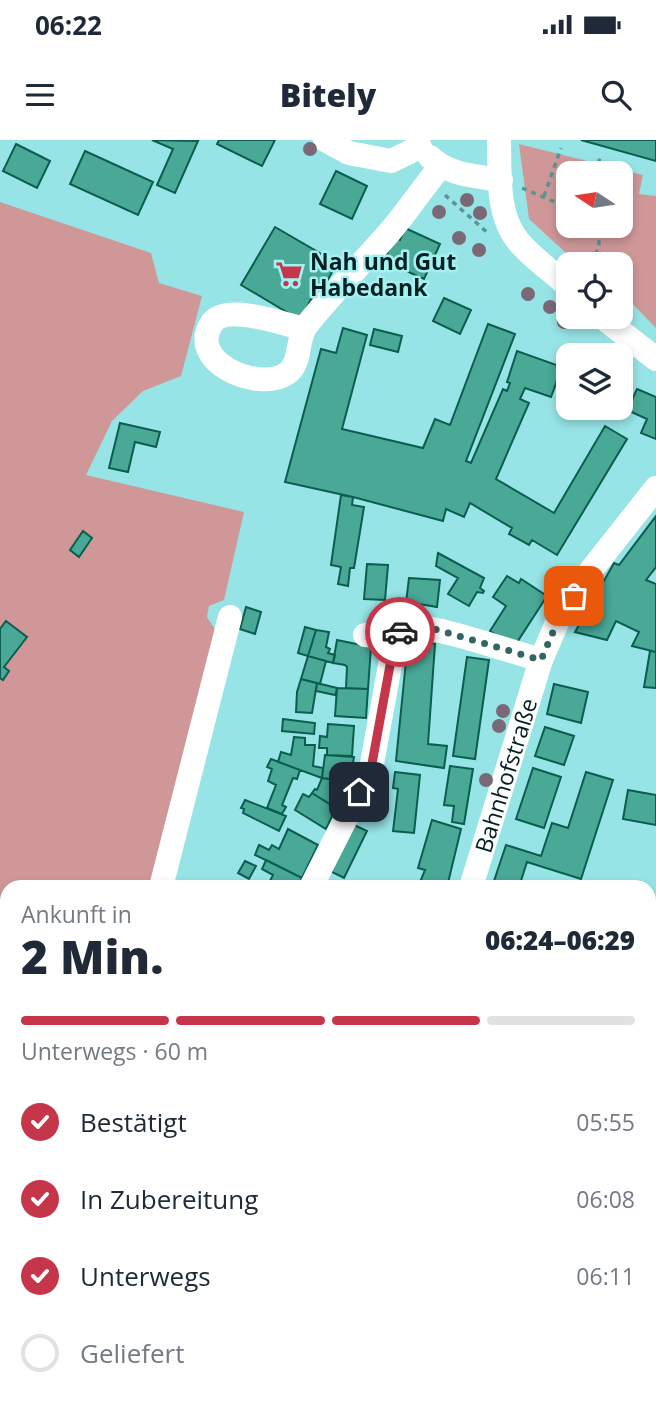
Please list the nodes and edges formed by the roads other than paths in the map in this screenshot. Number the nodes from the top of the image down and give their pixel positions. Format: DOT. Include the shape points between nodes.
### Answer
graph roads {
  1 [pos="325,140"];
  2 [pos="499,140"];
  3 [pos="416,144"];
  4 [pos="440,167"];
  5 [pos="500,180"];
  6 [pos="556,276"];
  7 [pos="304,329"];
  8 [pos="617,329"];
  9 [pos="656,359"];
  10 [pos="656,488"];
  11 [pos="230,617"];
  12 [pos="365,635"];
  13 [pos="395,638"];
  14 [pos="541,660"];
  15 [pos="163,880"];
  16 [pos="315,880"];
  17 [pos="474,880"];
  1 -- 3 [label="street" via="349,153 391,161"];
  2 -- 5 [label="street"];
  3 -- 4 [label="street"];
  4 -- 5 [label="street"];
  4 -- 7 [label="street"];
  5 -- 6 [label="street" via="505,220 518,242"];
  8 -- 9 [label="street"];
  10 -- 14 [label="street, Bahnhofstraße" via="589,573 559,618"];
  11 -- 15 [label="street"];
  12 -- 13 [label="street"];
  13 -- 14 [label="street" via="408,627 431,628"];
  13 -- 16 [label="street" via="371,769"];
  14 -- 17 [label="street, Bahnhofstraße"];
}
